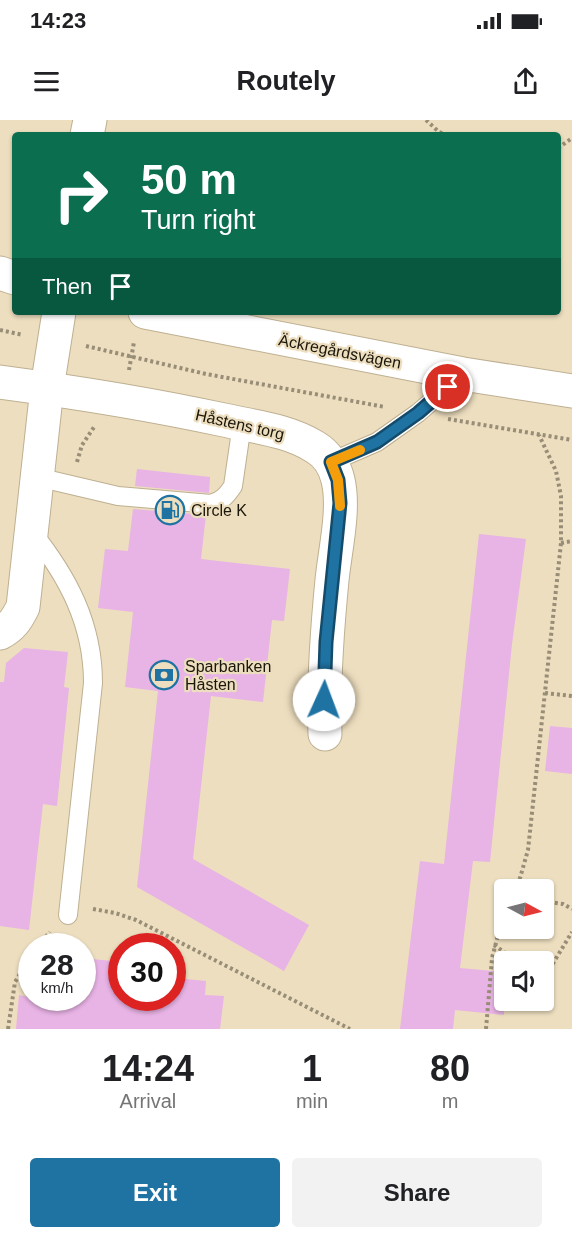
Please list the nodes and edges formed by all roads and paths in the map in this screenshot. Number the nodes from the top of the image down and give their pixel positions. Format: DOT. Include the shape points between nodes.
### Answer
graph roads {
  1 [pos="426,120"];
  2 [pos="439,132"];
  3 [pos="160,315"];
  4 [pos="57,326"];
  5 [pos="0,330"];
  6 [pos="463,374"];
  7 [pos="0,382"];
  8 [pos="47,388"];
  9 [pos="572,391"];
  10 [pos="418,413"];
  11 [pos="242,424"];
  12 [pos="539,435"];
  13 [pos="572,440"];
  14 [pos="331,462"];
  15 [pos="38,477"];
  16 [pos="32,532"];
  17 [pos="572,541"];
  18 [pos="561,543"];
  19 [pos="0,633"];
  20 [pos="545,693"];
  21 [pos="572,696"];
  22 [pos="325,734"];
  23 [pos="520,879"];
  24 [pos="554,903"];
  25 [pos="572,909"];
  26 [pos="68,911"];
  27 [pos="572,932"];
  28 [pos="496,939"];
  29 [pos="494,945"];
  30 [pos="502,951"];
  31 [pos="554,962"];
  32 [pos="18,977"];
  33 [pos="8,1029"];
  34 [pos="350,1029"];
  35 [pos="486,1029"];
  1 -- 2 [label="path"];
  3 -- 6 [label="street, Äckregårdsvägen"];
  4 -- 5 [label="path"];
  4 -- 8 [label="street"];
  4 -- 10 [label="path" via="206,374"];
  6 -- 9 [label="street, Äckregårdsvägen"];
  6 -- 10 [label="lane"];
  7 -- 8 [label="street, Håstens torg"];
  8 -- 11 [label="street, Håstens torg"];
  8 -- 15 [label="street"];
  10 -- 12 [label="path"];
  10 -- 14 [label="lane" via="377,442"];
  11 -- 14 [label="street, Håstens torg" via="296,438 317,448"];
  11 -- 15 [label="lane" via="233,486 219,502 118,495"];
  12 -- 13 [label="path"];
  12 -- 18 [label="path" via="560,487"];
  14 -- 22 [label="street" via="340,503 326,642"];
  15 -- 16 [label="street"];
  16 -- 19 [label="street" via="22,607 17,619"];
  16 -- 26 [label="lane" via="55,560 70,588 93,662"];
  17 -- 18 [label="path"];
  18 -- 20 [label="path"];
  20 -- 21 [label="path"];
  20 -- 23 [label="path" via="528,850"];
  24 -- 25 [label="path"];
  26 -- 34 [label="path" via="115,913 136,920"];
  27 -- 31 [label="path"];
  28 -- 29 [label="path"];
  29 -- 30 [label="path"];
  29 -- 35 [label="path"];
  32 -- 33 [label="path"];
}
